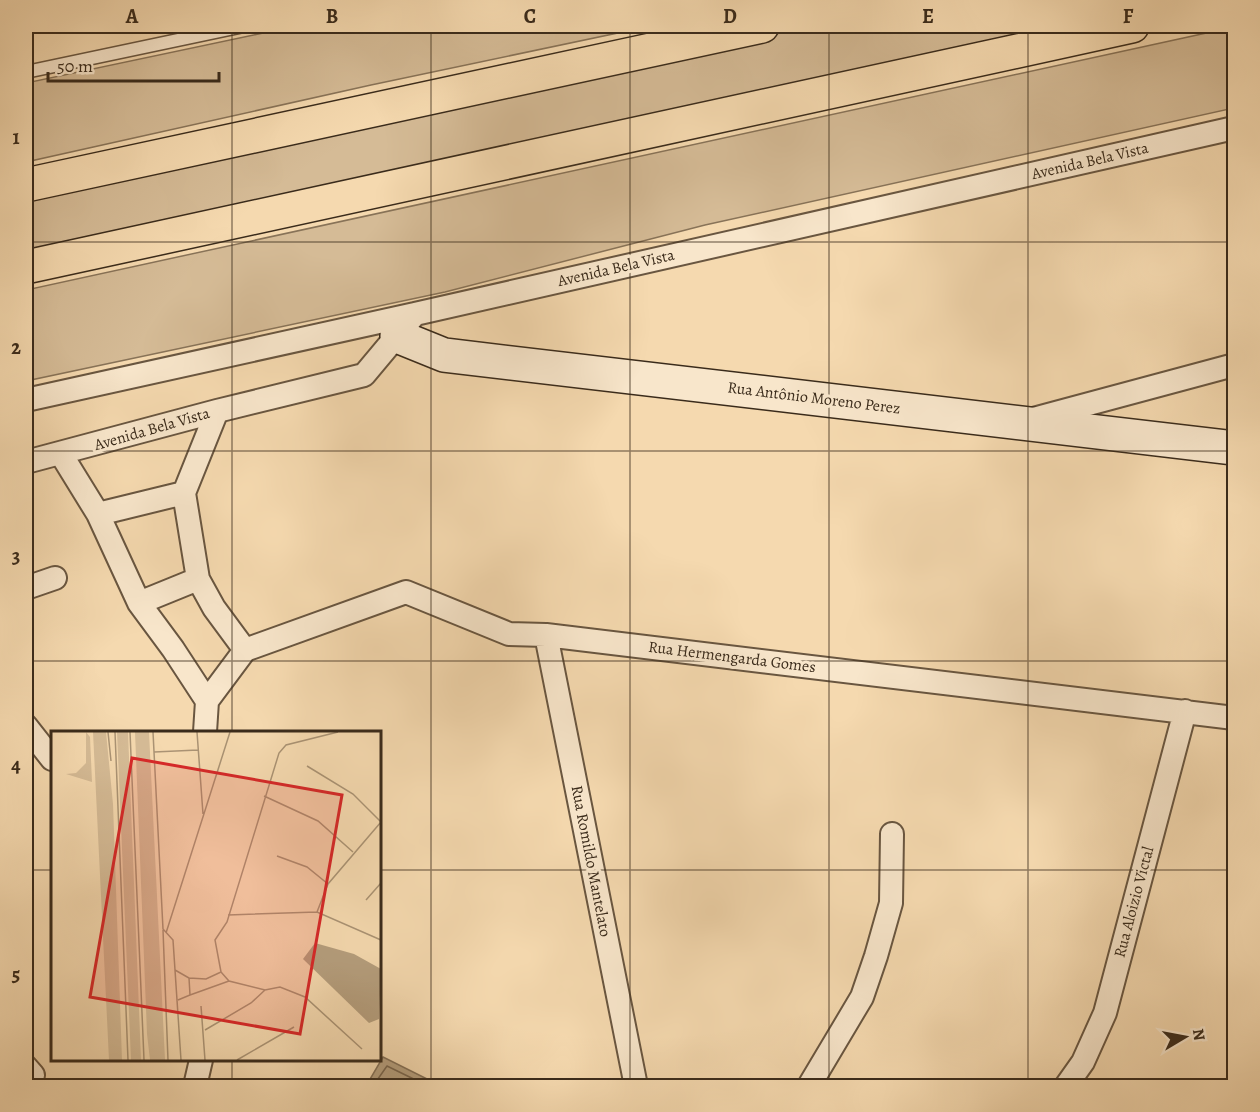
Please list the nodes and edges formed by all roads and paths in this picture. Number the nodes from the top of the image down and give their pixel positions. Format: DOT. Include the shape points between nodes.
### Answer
graph roads {
  1 [pos="244,26"];
  2 [pos="762,26"];
  3 [pos="1132,26"];
  4 [pos="26,72"];
  5 [pos="1234,128"];
  6 [pos="32,184"];
  7 [pos="34,266"];
  8 [pos="406,325"];
  9 [pos="1234,366"];
  10 [pos="26,399"];
  11 [pos="217,411"];
  12 [pos="1021,422"];
  13 [pos="1234,448"];
  14 [pos="61,454"];
  15 [pos="26,462"];
  16 [pos="184,493"];
  17 [pos="98,514"];
  18 [pos="55,578"];
  19 [pos="198,579"];
  20 [pos="26,588"];
  21 [pos="139,603"];
  22 [pos="546,635"];
  23 [pos="245,650"];
  24 [pos="207,701"];
  25 [pos="1185,711"];
  26 [pos="1234,718"];
  27 [pos="26,726"];
  28 [pos="205,731"];
  29 [pos="51,758"];
  30 [pos="892,834"];
  31 [pos="201,1061"];
  32 [pos="195,1086"];
  33 [pos="636,1086"];
  34 [pos="809,1086"];
  35 [pos="1066,1086"];
  1 -- 4 [label="lane"];
  2 -- 6 [label="highway"];
  3 -- 7 [label="highway"];
  5 -- 8 [label="street, Avenida Bela Vista"];
  8 -- 10 [label="street"];
  8 -- 11 [label="street, Avenida Bela Vista" via="364,375"];
  8 -- 12 [label="street, Rua Antônio Moreno Perez" via="444,355"];
  9 -- 12 [label="street"];
  11 -- 14 [label="street, Avenida Bela Vista"];
  11 -- 16 [label="street"];
  12 -- 13 [label="street, Rua Antônio Moreno Perez"];
  14 -- 15 [label="street, Avenida Bela Vista"];
  14 -- 17 [label="street"];
  16 -- 17 [label="street"];
  16 -- 19 [label="street"];
  17 -- 21 [label="street"];
  18 -- 20 [label="street"];
  19 -- 21 [label="street"];
  19 -- 23 [label="street"];
  21 -- 24 [label="street"];
  22 -- 23 [label="street, Rua Hermengarda Gomes" via="509,634 406,592"];
  22 -- 25 [label="street, Rua Hermengarda Gomes"];
  22 -- 33 [label="street, Rua Romildo Mantelato"];
  23 -- 24 [label="street"];
  24 -- 28 [label="street"];
  25 -- 26 [label="street, Rua Hermengarda Gomes"];
  25 -- 35 [label="street, Rua Aloizio Victal" via="1105,1013 1083,1062"];
  27 -- 29 [label="street"];
  30 -- 34 [label="street" via="891,903 876,956 862,997"];
  31 -- 32 [label="street"];
}
